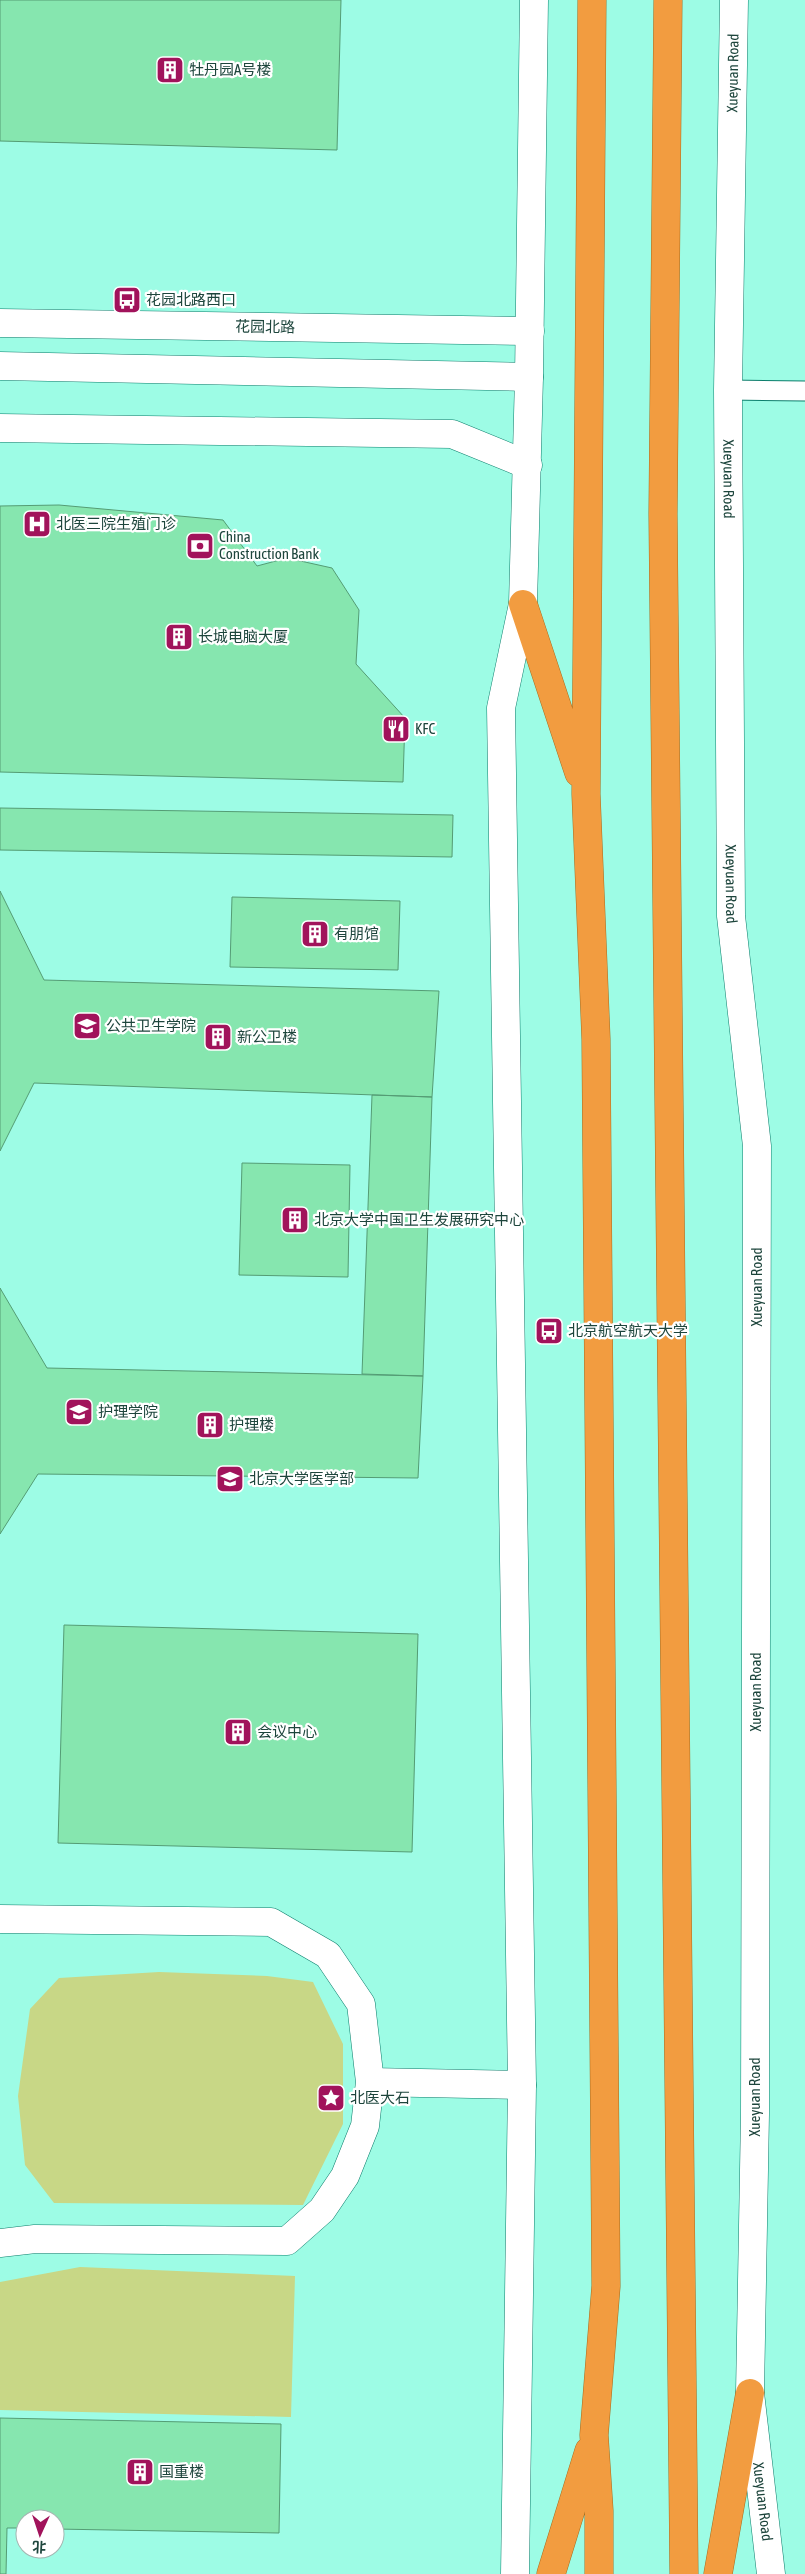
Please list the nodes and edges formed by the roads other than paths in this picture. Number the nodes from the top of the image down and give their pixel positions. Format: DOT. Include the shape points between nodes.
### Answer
graph roads {
  1 [pos="534,0"];
  2 [pos="592,0"];
  3 [pos="668,0"];
  4 [pos="734,0"];
  5 [pos="0,323"];
  6 [pos="530,331"];
  7 [pos="0,366"];
  8 [pos="529,377"];
  9 [pos="728,390"];
  10 [pos="805,391"];
  11 [pos="0,428"];
  12 [pos="528,464"];
  13 [pos="523,604"];
  14 [pos="586,794"];
  15 [pos="0,1919"];
  16 [pos="370,2082"];
  17 [pos="522,2084"];
  18 [pos="0,2243"];
  19 [pos="750,2393"];
  20 [pos="594,2435"];
  21 [pos="515,2574"];
  22 [pos="552,2574"];
  23 [pos="599,2574"];
  24 [pos="684,2574"];
  25 [pos="718,2574"];
  26 [pos="771,2574"];
  1 -- 6 [label="street"];
  2 -- 14 [label="highway"];
  3 -- 24 [label="highway" via="663,524"];
  4 -- 9 [label="street, Xueyuan Road"];
  5 -- 6 [label="street, 花园北路"];
  6 -- 8 [label="street"];
  7 -- 8 [label="street"];
  8 -- 12 [label="street"];
  9 -- 10 [label="lane"];
  9 -- 19 [label="street, Xueyuan Road" via="731,916 758,1146 755,2104"];
  11 -- 12 [label="street" via="452,434"];
  12 -- 13 [label="street"];
  13 -- 14 [label="highway"];
  13 -- 17 [label="street" via="501,708"];
  14 -- 20 [label="highway" via="596,1039 606,2276"];
  15 -- 16 [label="street" via="271,1922 328,1955 361,2004"];
  16 -- 17 [label="street"];
  16 -- 18 [label="street" via="365,2126 345,2176 322,2210 287,2242 35,2239"];
  17 -- 21 [label="street"];
  19 -- 25 [label="highway"];
  19 -- 26 [label="street, Xueyuan Road"];
  20 -- 22 [label="highway"];
  20 -- 23 [label="highway"];
}
